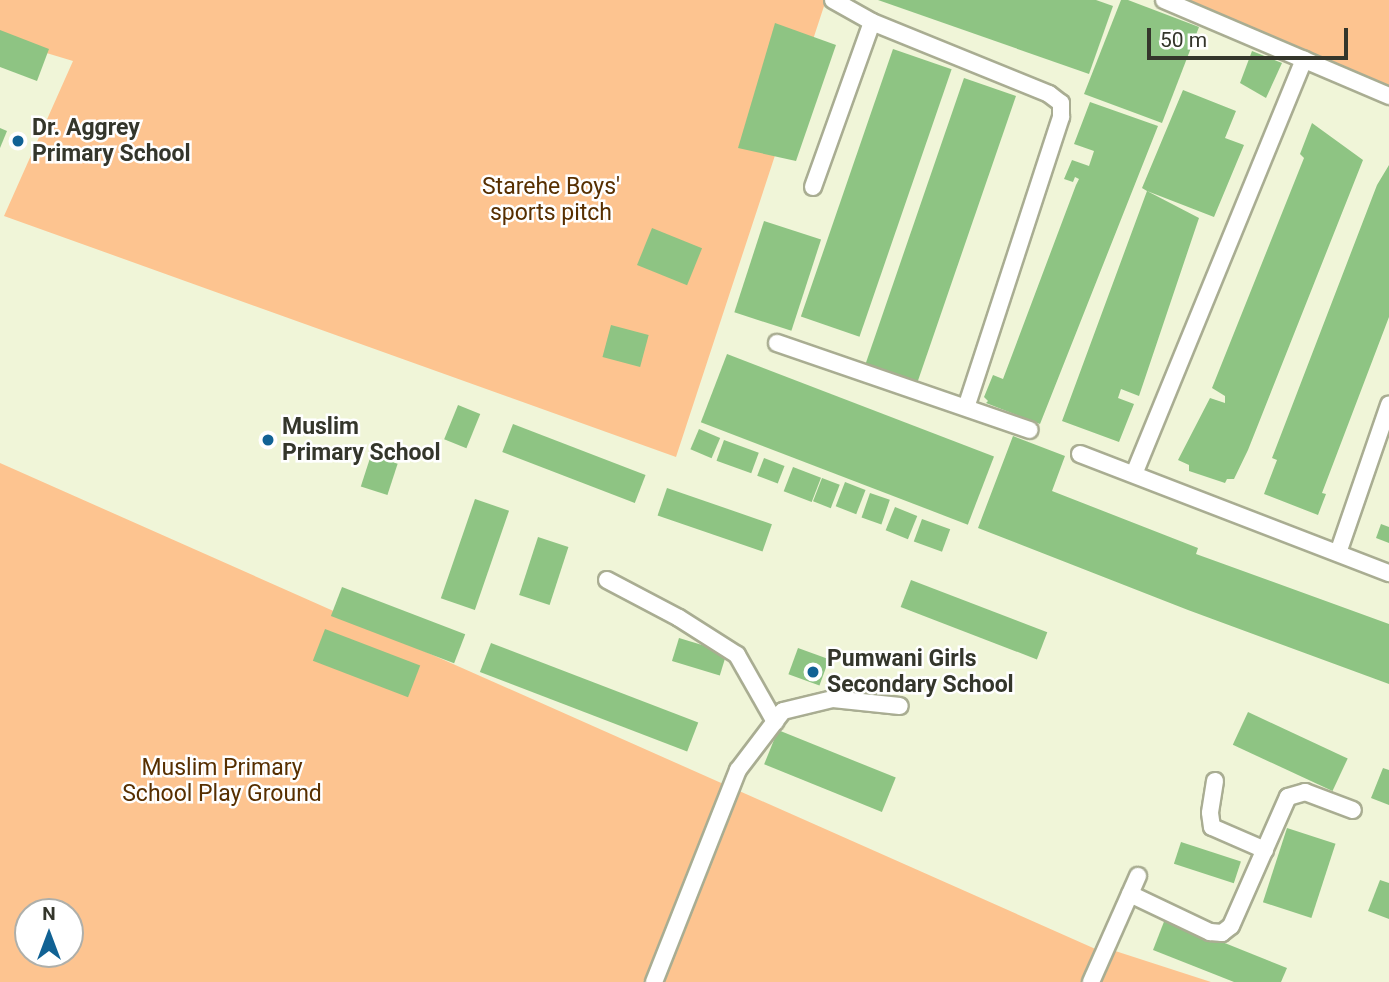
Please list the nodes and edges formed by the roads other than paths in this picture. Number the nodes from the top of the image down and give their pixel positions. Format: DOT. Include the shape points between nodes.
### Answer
graph roads {
  1 [pos="832,0"];
  2 [pos="1164,0"];
  3 [pos="872,22"];
  4 [pos="1304,59"];
  5 [pos="1389,96"];
  6 [pos="813,187"];
  7 [pos="777,343"];
  8 [pos="1389,405"];
  9 [pos="966,407"];
  10 [pos="1029,430"];
  11 [pos="1080,454"];
  12 [pos="1134,474"];
  13 [pos="1338,553"];
  14 [pos="1389,573"];
  15 [pos="607,580"];
  16 [pos="900,706"];
  17 [pos="775,722"];
  18 [pos="1215,782"];
  19 [pos="1353,810"];
  20 [pos="1265,850"];
  21 [pos="1138,876"];
  22 [pos="1130,894"];
  23 [pos="654,982"];
  24 [pos="1091,982"];
  1 -- 3 [label="lane"];
  2 -- 4 [label="lane"];
  3 -- 6 [label="lane"];
  3 -- 9 [label="lane" via="1049,94 1061,103 1061,117"];
  4 -- 5 [label="lane"];
  4 -- 12 [label="lane"];
  7 -- 9 [label="lane"];
  8 -- 13 [label="lane"];
  9 -- 10 [label="lane"];
  11 -- 12 [label="lane"];
  12 -- 13 [label="lane"];
  13 -- 14 [label="lane"];
  15 -- 17 [label="lane" via="737,655"];
  16 -- 17 [label="lane" via="833,699 783,711"];
  17 -- 23 [label="lane" via="738,770"];
  18 -- 20 [label="lane" via="1212,827"];
  19 -- 20 [label="lane" via="1296,792 1288,797"];
  20 -- 22 [label="lane" via="1231,926 1222,933 1210,932"];
  21 -- 22 [label="lane"];
  22 -- 24 [label="lane"];
}
